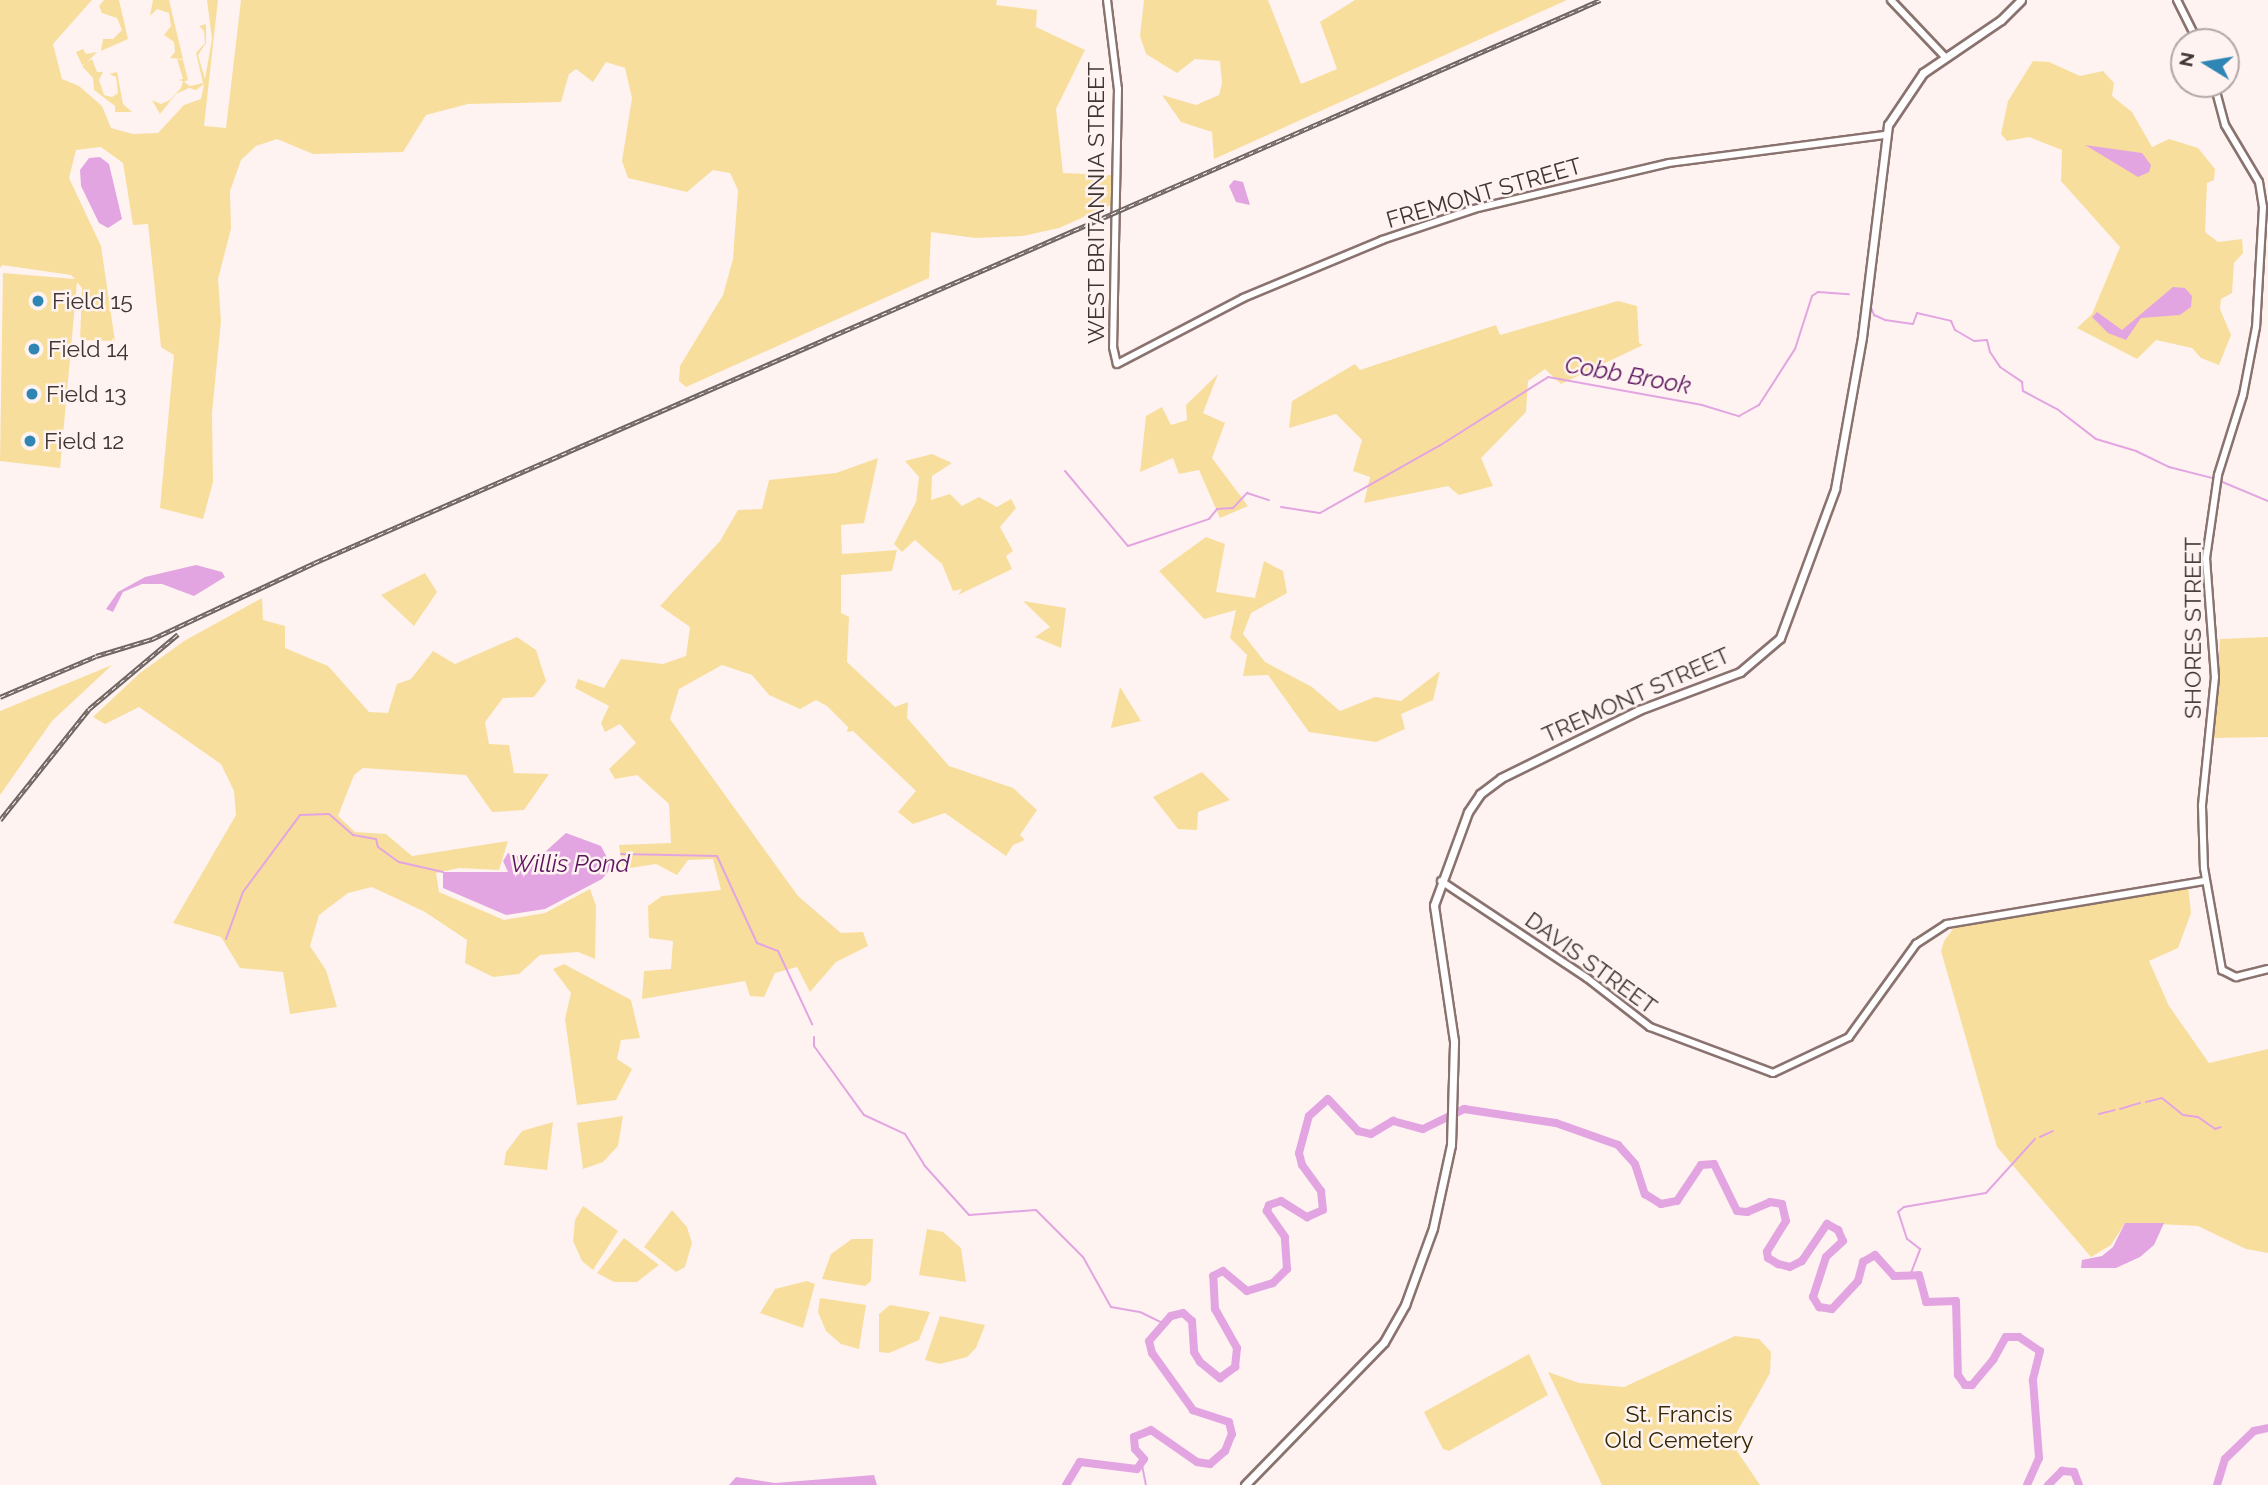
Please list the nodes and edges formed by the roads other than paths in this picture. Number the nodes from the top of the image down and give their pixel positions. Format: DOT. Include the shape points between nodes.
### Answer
graph roads {
  1 [pos="1107,0"];
  2 [pos="1891,0"];
  3 [pos="2021,0"];
  4 [pos="2177,0"];
  5 [pos="2191,28"];
  6 [pos="1945,57"];
  7 [pos="2217,98"];
  8 [pos="1885,135"];
  9 [pos="1117,364"];
  10 [pos="1441,881"];
  11 [pos="2205,881"];
  12 [pos="2268,969"];
  13 [pos="1245,1485"];
  1 -- 9 [label="street, WEST BRITANNIA STREET" via="1118,89"];
  2 -- 6 [label="street"];
  3 -- 6 [label="main road, TREMONT STREET" via="2001,20"];
  4 -- 5 [label="street"];
  6 -- 8 [label="main road, TREMONT STREET" via="1912,85"];
  7 -- 11 [label="street, SHORES STREET" via="2222,120 2259,182 2263,207 2256,327 2244,395 2218,475 2206,558 2215,677 2203,806"];
  8 -- 9 [label="street, FREMONT STREET" via="1669,163 1474,209 1381,240 1243,298"];
  8 -- 10 [label="main road, TREMONT STREET" via="1862,337 1835,489 1782,634 1763,656 1736,674 1640,710 1495,781 1468,812"];
  10 -- 11 [label="street, DAVIS STREET" via="1587,978 1650,1027 1773,1073 1836,1046 1855,1032 1916,944 1947,924"];
  10 -- 13 [label="main road, TREMONT STREET" via="1434,918 1453,1020 1452,1128 1447,1176 1433,1228 1394,1327 1366,1363"];
  11 -- 12 [label="street, SHORES STREET" via="2222,970 2236,977"];
}
